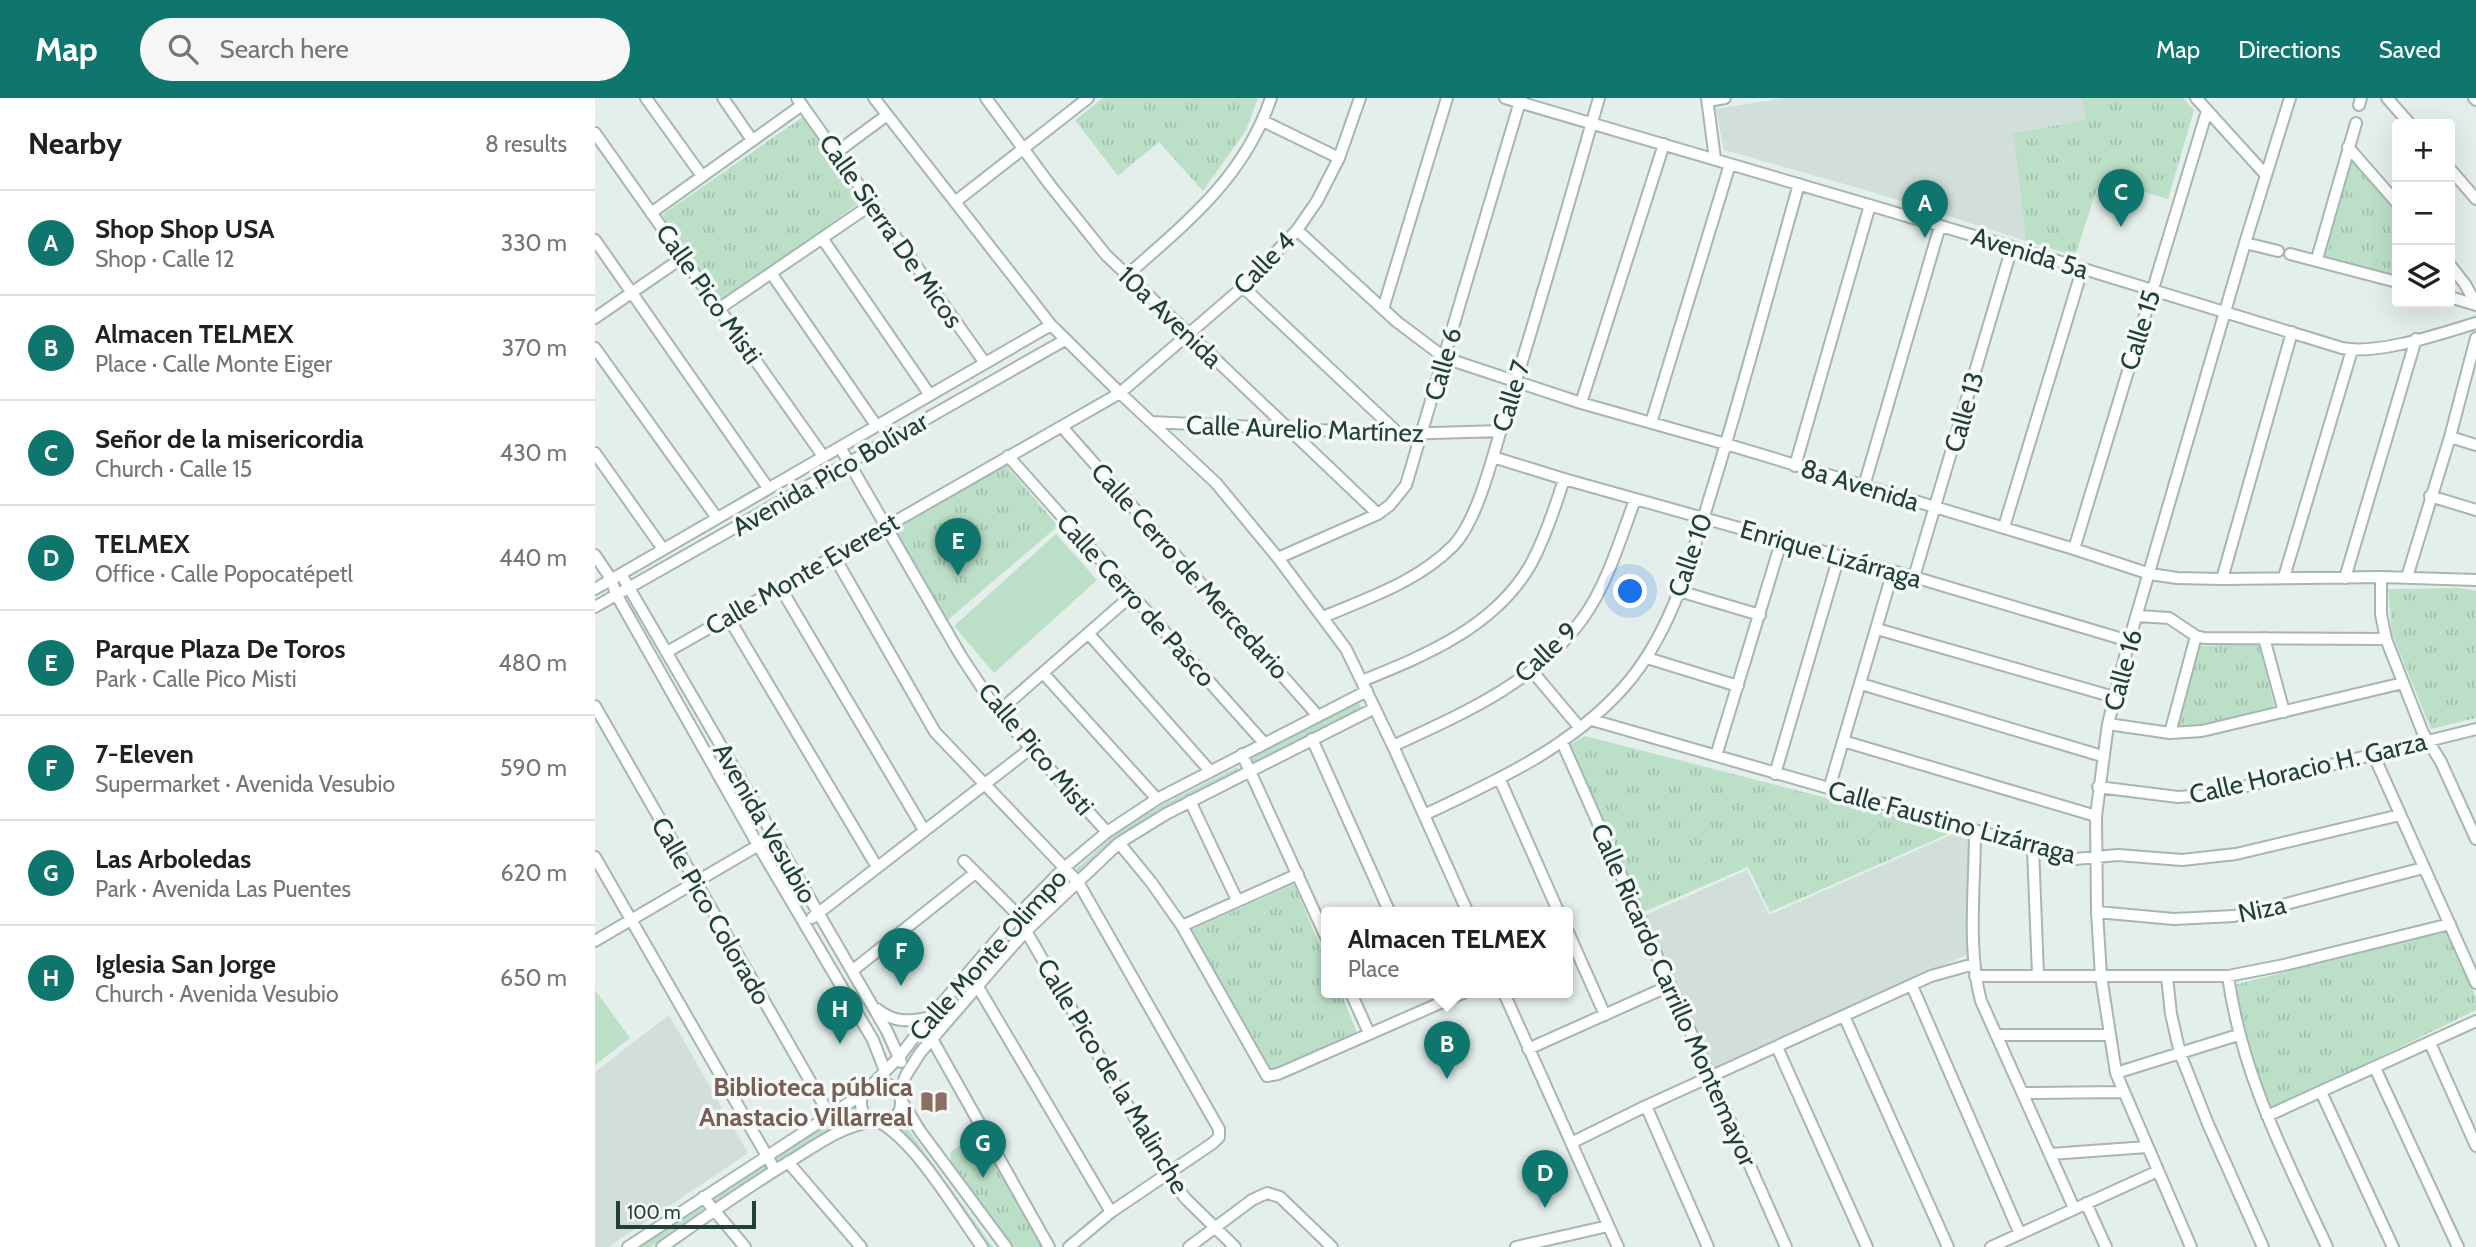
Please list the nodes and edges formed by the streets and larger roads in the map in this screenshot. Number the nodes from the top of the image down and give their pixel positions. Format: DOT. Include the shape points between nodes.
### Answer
graph roads {
  1 [pos="646,98"];
  2 [pos="723,98"];
  3 [pos="874,98"];
  4 [pos="986,98"];
  5 [pos="1088,98"];
  6 [pos="1271,98"];
  7 [pos="1360,98"];
  8 [pos="1447,98"];
  9 [pos="1505,98"];
  10 [pos="1599,98"];
  11 [pos="1725,98"];
  12 [pos="2196,98"];
  13 [pos="2290,98"];
  14 [pos="2387,98"];
  15 [pos="1521,100"];
  16 [pos="1708,100"];
  17 [pos="799,101"];
  18 [pos="2207,111"];
  19 [pos="887,115"];
  20 [pos="2406,119"];
  21 [pos="1263,121"];
  22 [pos="2356,123"];
  23 [pos="1591,124"];
  24 [pos="595,133"];
  25 [pos="753,141"];
  26 [pos="1664,144"];
  27 [pos="2348,147"];
  28 [pos="1023,148"];
  29 [pos="837,152"];
  30 [pos="1339,158"];
  31 [pos="1716,159"];
  32 [pos="1730,164"];
  33 [pos="2265,174"];
  34 [pos="2455,175"];
  35 [pos="702,176"];
  36 [pos="1799,184"];
  37 [pos="2392,197"];
  38 [pos="2476,199"];
  39 [pos="955,202"];
  40 [pos="871,204"];
  41 [pos="1870,205"];
  42 [pos="651,213"];
  43 [pos="1940,226"];
  44 [pos="1297,230"];
  45 [pos="822,238"];
  46 [pos="595,240"];
  47 [pos="2245,243"];
  48 [pos="2012,247"];
  49 [pos="2278,251"];
  50 [pos="2290,254"];
  51 [pos="681,258"];
  52 [pos="2317,259"];
  53 [pos="2082,270"];
  54 [pos="2455,271"];
  55 [pos="771,273"];
  56 [pos="1126,276"];
  57 [pos="2392,281"];
  58 [pos="1243,287"];
  59 [pos="2152,290"];
  60 [pos="632,292"];
  61 [pos="2455,298"];
  62 [pos="2476,304"];
  63 [pos="720,308"];
  64 [pos="1383,309"];
  65 [pos="2225,312"];
  66 [pos="595,318"];
  67 [pos="2476,323"];
  68 [pos="1051,325"];
  69 [pos="2292,332"];
  70 [pos="1189,335"];
  71 [pos="2476,338"];
  72 [pos="1065,340"];
  73 [pos="2416,340"];
  74 [pos="595,348"];
  75 [pos="2352,350"];
  76 [pos="1445,358"];
  77 [pos="985,363"];
  78 [pos="2471,379"];
  79 [pos="1516,383"];
  80 [pos="1120,393"];
  81 [pos="930,395"];
  82 [pos="1581,403"];
  83 [pos="1151,422"];
  84 [pos="1651,423"];
  85 [pos="876,425"];
  86 [pos="1062,427"];
  87 [pos="1288,429"];
  88 [pos="1501,431"];
  89 [pos="1399,434"];
  90 [pos="1423,434"];
  91 [pos="2450,437"];
  92 [pos="1726,444"];
  93 [pos="2476,445"];
  94 [pos="840,447"];
  95 [pos="595,453"];
  96 [pos="823,456"];
  97 [pos="1008,456"];
  98 [pos="1493,457"];
  99 [pos="849,463"];
  100 [pos="1795,466"];
  101 [pos="1564,479"];
  102 [pos="1864,486"];
  103 [pos="768,488"];
  104 [pos="2430,496"];
  105 [pos="1635,500"];
  106 [pos="1936,507"];
  107 [pos="2476,510"];
  108 [pos="1377,514"];
  109 [pos="717,518"];
  110 [pos="1703,519"];
  111 [pos="885,526"];
  112 [pos="2004,527"];
  113 [pos="1782,540"];
  114 [pos="663,549"];
  115 [pos="2074,549"];
  116 [pos="595,555"];
  117 [pos="834,556"];
  118 [pos="1839,556"];
  119 [pos="1277,558"];
  120 [pos="1893,571"];
  121 [pos="2150,574"];
  122 [pos="616,577"];
  123 [pos="1914,577"];
  124 [pos="2284,577"];
  125 [pos="2381,577"];
  126 [pos="2407,577"];
  127 [pos="2345,578"];
  128 [pos="2222,579"];
  129 [pos="2476,580"];
  130 [pos="629,587"];
  131 [pos="781,587"];
  132 [pos="595,589"];
  133 [pos="1679,591"];
  134 [pos="616,594"];
  135 [pos="1132,595"];
  136 [pos="595,607"];
  137 [pos="1760,615"];
  138 [pos="2138,616"];
  139 [pos="728,617"];
  140 [pos="1323,617"];
  141 [pos="1877,629"];
  142 [pos="1088,633"];
  143 [pos="2196,636"];
  144 [pos="2264,638"];
  145 [pos="2386,639"];
  146 [pos="2129,641"];
  147 [pos="667,652"];
  148 [pos="1647,658"];
  149 [pos="1532,671"];
  150 [pos="1043,673"];
  151 [pos="2403,683"];
  152 [pos="1861,684"];
  153 [pos="1365,686"];
  154 [pos="1738,686"];
  155 [pos="2113,697"];
  156 [pos="595,706"];
  157 [pos="1375,708"];
  158 [pos="998,712"];
  159 [pos="2284,712"];
  160 [pos="1318,716"];
  161 [pos="1592,719"];
  162 [pos="2108,724"];
  163 [pos="1580,728"];
  164 [pos="2476,729"];
  165 [pos="2170,733"];
  166 [pos="1312,739"];
  167 [pos="1843,740"];
  168 [pos="2428,741"];
  169 [pos="1562,742"];
  170 [pos="1265,743"];
  171 [pos="1393,746"];
  172 [pos="1030,749"];
  173 [pos="1242,754"];
  174 [pos="2374,755"];
  175 [pos="1716,756"];
  176 [pos="2102,756"];
  177 [pos="1250,770"];
  178 [pos="1210,771"];
  179 [pos="1775,774"];
  180 [pos="1500,780"];
  181 [pos="984,785"];
  182 [pos="2098,787"];
  183 [pos="1829,789"];
  184 [pos="1157,799"];
  185 [pos="1191,801"];
  186 [pos="1424,815"];
  187 [pos="2400,815"];
  188 [pos="2096,816"];
  189 [pos="924,830"];
  190 [pos="1107,832"];
  191 [pos="1975,832"];
  192 [pos="773,837"];
  193 [pos="2476,839"];
  194 [pos="1119,843"];
  195 [pos="758,845"];
  196 [pos="2033,848"];
  197 [pos="595,857"];
  198 [pos="2095,857"];
  199 [pos="964,861"];
  200 [pos="877,867"];
  201 [pos="1064,868"];
  202 [pos="2423,868"];
  203 [pos="975,873"];
  204 [pos="1299,874"];
  205 [pos="694,882"];
  206 [pos="1078,882"];
  207 [pos="1237,900"];
  208 [pos="1387,907"];
  209 [pos="1465,907"];
  210 [pos="1556,907"];
  211 [pos="2097,912"];
  212 [pos="818,914"];
  213 [pos="1018,915"];
  214 [pos="631,920"];
  215 [pos="804,924"];
  216 [pos="2450,924"];
  217 [pos="1321,925"];
  218 [pos="1182,926"];
  219 [pos="1026,931"];
  220 [pos="595,941"];
  221 [pos="1573,943"];
  222 [pos="1974,964"];
  223 [pos="852,971"];
  224 [pos="2038,975"];
  225 [pos="1975,976"];
  226 [pos="2101,976"];
  227 [pos="2228,976"];
  228 [pos="2167,977"];
  229 [pos="2476,983"];
  230 [pos="1669,986"];
  231 [pos="1912,986"];
  232 [pos="978,987"];
  233 [pos="1353,998"];
  234 [pos="1428,998"];
  235 [pos="1451,998"];
  236 [pos="1506,998"];
  237 [pos="871,1004"];
  238 [pos="1432,1006"];
  239 [pos="1605,1015"];
  240 [pos="1844,1016"];
  241 [pos="930,1017"];
  242 [pos="2476,1021"];
  243 [pos="1369,1033"];
  244 [pos="1996,1035"];
  245 [pos="2110,1035"];
  246 [pos="2238,1035"];
  247 [pos="932,1038"];
  248 [pos="2430,1043"];
  249 [pos="1777,1047"];
  250 [pos="1528,1049"];
  251 [pos="2180,1054"];
  252 [pos="899,1057"];
  253 [pos="2375,1068"];
  254 [pos="885,1071"];
  255 [pos="2116,1073"];
  256 [pos="906,1075"];
  257 [pos="1711,1076"];
  258 [pos="873,1085"];
  259 [pos="2123,1092"];
  260 [pos="2321,1092"];
  261 [pos="864,1093"];
  262 [pos="2024,1093"];
  263 [pos="900,1097"];
  264 [pos="1646,1106"];
  265 [pos="829,1114"];
  266 [pos="2267,1116"];
  267 [pos="877,1122"];
  268 [pos="1571,1143"];
  269 [pos="2476,1146"];
  270 [pos="2147,1147"];
  271 [pos="2050,1154"];
  272 [pos="767,1155"];
  273 [pos="788,1162"];
  274 [pos="775,1170"];
  275 [pos="2158,1171"];
  276 [pos="1167,1173"];
  277 [pos="703,1197"];
  278 [pos="2086,1203"];
  279 [pos="2074,1208"];
  280 [pos="714,1211"];
  281 [pos="1111,1212"];
  282 [pos="1608,1226"];
  283 [pos="1215,1228"];
  284 [pos="2020,1234"];
  285 [pos="1547,1243"];
  286 [pos="628,1247"];
  287 [pos="662,1247"];
  288 [pos="745,1247"];
  289 [pos="861,1247"];
  290 [pos="982,1247"];
  291 [pos="1006,1247"];
  292 [pos="1049,1247"];
  293 [pos="1069,1247"];
  294 [pos="1189,1247"];
  295 [pos="1235,1247"];
  296 [pos="1332,1247"];
  297 [pos="1516,1247"];
  298 [pos="1618,1247"];
  299 [pos="1708,1247"];
  300 [pos="1786,1247"];
  301 [pos="1867,1247"];
  302 [pos="1948,1247"];
  303 [pos="1991,1247"];
  304 [pos="2106,1247"];
  305 [pos="2191,1247"];
  306 [pos="2263,1247"];
  307 [pos="2327,1247"];
  308 [pos="2393,1247"];
  309 [pos="2458,1247"];
  1 -- 35 [label="street"];
  2 -- 25 [label="street"];
  3 -- 19 [label="street"];
  4 -- 28 [label="street, 10a Avenida"];
  5 -- 28 [label="street"];
  6 -- 21 [label="street"];
  7 -- 30 [label="street, Calle 4"];
  8 -- 64 [label="street"];
  9 -- 15 [label="street, Avenida 5a"];
  10 -- 23 [label="street, Calle 7"];
  11 -- 16 [label="street"];
  12 -- 18 [label="street"];
  13 -- 33 [label="street, Calle 16"];
  14 -- 20 [label="street"];
  15 -- 23 [label="street, Avenida 5a"];
  15 -- 76 [label="street, Calle 6"];
  16 -- 31 [label="street"];
  17 -- 25 [label="street"];
  17 -- 29 [label="street, Calle Sierra De Micos"];
  18 -- 33 [label="street"];
  18 -- 59 [label="street, Calle 15"];
  19 -- 29 [label="street"];
  19 -- 39 [label="street"];
  21 -- 30 [label="street"];
  21 -- 56 [label="street" via="1223,186"];
  22 -- 27 [label="street"];
  23 -- 26 [label="street, Avenida 5a"];
  23 -- 79 [label="street, Calle 7"];
  24 -- 42 [label="street, Calle Pico Misti"];
  25 -- 35 [label="street"];
  26 -- 31 [label="street, Avenida 5a"];
  26 -- 82 [label="street"];
  27 -- 37 [label="street"];
  27 -- 52 [label="street"];
  28 -- 39 [label="street"];
  28 -- 56 [label="street, 10a Avenida"];
  29 -- 40 [label="street, Calle Sierra De Micos"];
  30 -- 44 [label="street, Calle 4"];
  31 -- 32 [label="street, Avenida 5a"];
  32 -- 36 [label="street, Avenida 5a"];
  32 -- 84 [label="street"];
  33 -- 47 [label="street, Calle 16"];
  34 -- 38 [label="street"];
  35 -- 42 [label="street"];
  36 -- 41 [label="street, Avenida 5a"];
  36 -- 92 [label="street, Calle 10"];
  39 -- 68 [label="street"];
  40 -- 45 [label="street"];
  40 -- 77 [label="street, Calle Sierra De Micos"];
  41 -- 43 [label="street, Avenida 5a"];
  41 -- 100 [label="street"];
  42 -- 51 [label="street, Calle Pico Misti"];
  43 -- 48 [label="street, Avenida 5a"];
  43 -- 102 [label="street"];
  44 -- 58 [label="street, Calle 4"];
  44 -- 64 [label="street, 8a Avenida"];
  45 -- 55 [label="street"];
  45 -- 81 [label="street"];
  46 -- 60 [label="street"];
  47 -- 49 [label="street"];
  47 -- 65 [label="street, Calle 16"];
  48 -- 53 [label="street, Avenida 5a"];
  48 -- 106 [label="street, Calle 13"];
  50 -- 52 [label="street"];
  51 -- 60 [label="street"];
  51 -- 63 [label="street, Calle Pico Misti"];
  52 -- 57 [label="street"];
  53 -- 59 [label="street, Avenida 5a"];
  53 -- 112 [label="street"];
  54 -- 62 [label="street"];
  55 -- 63 [label="street"];
  55 -- 85 [label="street"];
  56 -- 70 [label="street, 10a Avenida"];
  58 -- 70 [label="street, Calle 4"];
  58 -- 89 [label="street"];
  59 -- 65 [label="street, Avenida 5a"];
  59 -- 115 [label="street, Calle 15"];
  60 -- 66 [label="street"];
  60 -- 103 [label="street"];
  61 -- 62 [label="street"];
  63 -- 96 [label="street, Calle Pico Misti"];
  64 -- 76 [label="street, 8a Avenida"];
  65 -- 69 [label="street, Avenida 5a"];
  65 -- 121 [label="street, Calle 16"];
  67 -- 73 [label="street, Avenida 5a"];
  68 -- 72 [label="street"];
  68 -- 77 [label="street, Avenida Pico Bolívar"];
  69 -- 75 [label="street, Avenida 5a"];
  69 -- 128 [label="street"];
  70 -- 80 [label="street, Calle 4"];
  70 -- 87 [label="street, 10a Avenida"];
  71 -- 78 [label="street"];
  72 -- 80 [label="street"];
  72 -- 99 [label="street, Avenida Pico Bolívar"];
  73 -- 75 [label="street, Avenida 5a"];
  73 -- 127 [label="street"];
  74 -- 109 [label="street"];
  75 -- 124 [label="street"];
  76 -- 79 [label="street, 8a Avenida"];
  76 -- 90 [label="street, Calle 6"];
  77 -- 81 [label="street, Avenida Pico Bolívar"];
  78 -- 91 [label="street"];
  79 -- 82 [label="street, 8a Avenida"];
  79 -- 88 [label="street, Calle 7"];
  80 -- 83 [label="street"];
  80 -- 86 [label="street, Calle Monte Everest"];
  81 -- 85 [label="street, Avenida Pico Bolívar"];
  82 -- 84 [label="street, 8a Avenida"];
  83 -- 87 [label="street, Calle Aurelio Martínez"];
  83 -- 119 [label="street" via="1216,482"];
  84 -- 92 [label="street, 8a Avenida"];
  85 -- 94 [label="street, Avenida Pico Bolívar"];
  86 -- 97 [label="street, Calle Monte Everest"];
  86 -- 160 [label="street, Calle Cerro de Mercedario"];
  87 -- 89 [label="street, Calle Aurelio Martínez"];
  87 -- 108 [label="street, 10a Avenida"];
  88 -- 90 [label="street, Calle Aurelio Martínez"];
  88 -- 98 [label="street, Calle 7"];
  89 -- 90 [label="street, Calle Aurelio Martínez"];
  90 -- 108 [label="street, Calle 6" via="1406,485"];
  91 -- 93 [label="street"];
  91 -- 104 [label="street"];
  92 -- 100 [label="street, 8a Avenida"];
  92 -- 110 [label="street, Calle 10"];
  94 -- 96 [label="street, Avenida Pico Bolívar"];
  94 -- 99 [label="street, Calle Pico Misti"];
  95 -- 114 [label="street"];
  96 -- 103 [label="street, Avenida Pico Bolívar"];
  97 -- 111 [label="street, Calle Monte Everest"];
  97 -- 135 [label="street, Calle Cerro de Pasco"];
  98 -- 101 [label="street, Enrique Lizárraga"];
  98 -- 140 [label="street, Calle 7" via="1472,516 1454,545 1408,580"];
  99 -- 111 [label="street, Calle Pico Misti"];
  99 -- 130 [label="street, Avenida Pico Bolívar"];
  100 -- 102 [label="street, 8a Avenida"];
  101 -- 105 [label="street, Enrique Lizárraga"];
  101 -- 153 [label="street, Calle Monte Olimpo" via="1531,563 1501,601 1453,640"];
  102 -- 106 [label="street, 8a Avenida"];
  103 -- 109 [label="street, Avenida Pico Bolívar"];
  104 -- 107 [label="street"];
  104 -- 126 [label="street"];
  105 -- 110 [label="street, Enrique Lizárraga"];
  105 -- 149 [label="street, Calle 9" via="1592,603 1558,647"];
  106 -- 112 [label="street, 8a Avenida"];
  106 -- 123 [label="street, Calle 13"];
  108 -- 119 [label="street, Calle 6"];
  109 -- 114 [label="street, Avenida Pico Bolívar"];
  110 -- 113 [label="street, Enrique Lizárraga"];
  110 -- 133 [label="street, Calle 10"];
  111 -- 117 [label="street, Calle Monte Everest"];
  111 -- 158 [label="street, Calle Pico Misti"];
  112 -- 115 [label="street, 8a Avenida"];
  113 -- 118 [label="street, Enrique Lizárraga"];
  113 -- 137 [label="street"];
  114 -- 122 [label="street, Avenida Pico Bolívar"];
  115 -- 121 [label="street, 8a Avenida"];
  116 -- 122 [label="street"];
  117 -- 131 [label="street, Calle Monte Everest"];
  117 -- 181 [label="street" via="928,722"];
  118 -- 120 [label="street, Enrique Lizárraga"];
  118 -- 179 [label="street"];
  119 -- 140 [label="street"];
  120 -- 123 [label="street, Enrique Lizárraga"];
  120 -- 141 [label="street"];
  121 -- 128 [label="street, 8a Avenida"];
  121 -- 138 [label="street, Calle 16"];
  122 -- 130 [label="street, Avenida Vesubio"];
  122 -- 132 [label="street, Avenida Pico Bolívar"];
  122 -- 134 [label="street, Avenida Vesubio"];
  123 -- 146 [label="street, Enrique Lizárraga"];
  124 -- 127 [label="street, 8a Avenida"];
  124 -- 128 [label="street, 8a Avenida"];
  125 -- 126 [label="street, 8a Avenida"];
  125 -- 127 [label="street, 8a Avenida"];
  125 -- 145 [label="street"];
  126 -- 129 [label="street, 8a Avenida"];
  130 -- 134 [label="street, Avenida Pico Bolívar"];
  130 -- 147 [label="street, Avenida Vesubio"];
  131 -- 139 [label="street, Calle Monte Everest"];
  131 -- 189 [label="street"];
  133 -- 137 [label="street"];
  133 -- 148 [label="street, Calle 10"];
  134 -- 136 [label="street, Avenida Pico Bolívar"];
  134 -- 195 [label="street, Avenida Vesubio"];
  135 -- 142 [label="street"];
  135 -- 170 [label="street, Calle Cerro de Pasco"];
  137 -- 154 [label="street"];
  138 -- 143 [label="street" via="2169,618"];
  138 -- 146 [label="street, Calle 16"];
  139 -- 147 [label="street, Calle Monte Everest"];
  139 -- 200 [label="street"];
  140 -- 153 [label="street"];
  141 -- 152 [label="street"];
  141 -- 155 [label="street"];
  142 -- 150 [label="street"];
  142 -- 178 [label="street"];
  143 -- 144 [label="street"];
  143 -- 165 [label="street"];
  144 -- 145 [label="street"];
  144 -- 159 [label="street"];
  145 -- 151 [label="street"];
  146 -- 155 [label="street, Calle 16"];
  147 -- 192 [label="street, Avenida Vesubio"];
  148 -- 154 [label="street"];
  148 -- 161 [label="street, Calle 10"];
  149 -- 163 [label="street"];
  149 -- 171 [label="street, Calle 9" via="1454,718"];
  150 -- 158 [label="street"];
  150 -- 184 [label="street"];
  151 -- 159 [label="street"];
  151 -- 168 [label="street"];
  152 -- 167 [label="street"];
  152 -- 176 [label="street"];
  153 -- 157 [label="street"];
  153 -- 160 [label="street, Calle Monte Olimpo"];
  154 -- 175 [label="street"];
  155 -- 162 [label="street, Calle 16"];
  156 -- 205 [label="street, Calle Pico Colorado"];
  157 -- 166 [label="street, Calle Monte Olimpo"];
  157 -- 171 [label="street"];
  158 -- 172 [label="street, Calle Pico Misti"];
  159 -- 165 [label="street" via="2218,728"];
  160 -- 170 [label="street, Calle Monte Olimpo"];
  161 -- 163 [label="street, Calle 10"];
  161 -- 175 [label="street, Calle Faustino Lizárraga"];
  162 -- 165 [label="street"];
  162 -- 176 [label="street, Calle 16"];
  163 -- 169 [label="street, Calle 10"];
  164 -- 168 [label="street, Calle Horacio H. Garza"];
  166 -- 177 [label="street, Calle Monte Olimpo"];
  166 -- 208 [label="street"];
  167 -- 183 [label="street"];
  167 -- 188 [label="street"];
  168 -- 174 [label="street, Calle Horacio H. Garza"];
  168 -- 193 [label="street"];
  169 -- 180 [label="street, Calle 10"];
  169 -- 230 [label="street, Calle Ricardo Carrillo Montemayor"];
  170 -- 173 [label="street, Calle Monte Olimpo"];
  171 -- 186 [label="street"];
  172 -- 181 [label="street"];
  172 -- 190 [label="street, Calle Pico Misti"];
  173 -- 177 [label="street"];
  173 -- 178 [label="street, Calle Monte Olimpo"];
  174 -- 182 [label="street, Calle Horacio H. Garza" via="2194,797"];
  174 -- 187 [label="street"];
  175 -- 179 [label="street, Calle Faustino Lizárraga"];
  176 -- 182 [label="street, Calle 16"];
  177 -- 185 [label="street, Calle Monte Olimpo"];
  177 -- 204 [label="street"];
  178 -- 184 [label="street, Calle Monte Olimpo"];
  179 -- 183 [label="street, Calle Faustino Lizárraga"];
  180 -- 186 [label="street, Calle 10"];
  180 -- 210 [label="street"];
  181 -- 189 [label="street"];
  181 -- 201 [label="street"];
  182 -- 188 [label="street, Calle 16"];
  183 -- 191 [label="street, Calle Faustino Lizárraga"];
  184 -- 190 [label="street, Calle Monte Olimpo"];
  185 -- 194 [label="street, Calle Monte Olimpo"];
  185 -- 207 [label="street"];
  186 -- 209 [label="street"];
  187 -- 198 [label="street, Calle Faustino Lizárraga" via="2236,854 2182,860"];
  187 -- 202 [label="street"];
  188 -- 198 [label="street, Calle 16"];
  189 -- 200 [label="street"];
  190 -- 201 [label="street, Calle Monte Olimpo"];
  191 -- 196 [label="street, Calle Faustino Lizárraga"];
  191 -- 222 [label="street"];
  192 -- 195 [label="street"];
  192 -- 212 [label="street, Avenida Vesubio"];
  194 -- 206 [label="street, Calle Monte Olimpo"];
  194 -- 218 [label="street"];
  195 -- 205 [label="street"];
  195 -- 215 [label="street, Avenida Vesubio"];
  196 -- 198 [label="street, Calle Faustino Lizárraga" via="2075,859"];
  196 -- 224 [label="street"];
  197 -- 214 [label="street"];
  198 -- 211 [label="street, Calle 16"];
  199 -- 203 [label="street"];
  200 -- 212 [label="street"];
  201 -- 206 [label="street"];
  201 -- 213 [label="street, Calle Monte Olimpo"];
  202 -- 211 [label="street, Niza" via="2234,916 2174,919"];
  202 -- 216 [label="street"];
  203 -- 213 [label="street"];
  203 -- 223 [label="street"];
  204 -- 207 [label="street"];
  204 -- 217 [label="street"];
  205 -- 214 [label="street"];
  205 -- 265 [label="street, Calle Pico Colorado"];
  206 -- 219 [label="street, Calle Monte Olimpo"];
  206 -- 276 [label="street" via="1217,1124 1219,1137"];
  207 -- 218 [label="street"];
  211 -- 226 [label="street, Calle 16"];
  212 -- 215 [label="street"];
  212 -- 223 [label="street, Avenida Vesubio"];
  213 -- 241 [label="street, Calle Monte Olimpo"];
  214 -- 220 [label="street"];
  214 -- 272 [label="street"];
  215 -- 254 [label="street, Avenida Vesubio" via="873,1040"];
  216 -- 227 [label="street"];
  216 -- 229 [label="street"];
  218 -- 243 [label="street" via="1270,1077"];
  219 -- 232 [label="street, Calle Monte Olimpo"];
  219 -- 276 [label="street, Calle Pico de la Malinche"];
  221 -- 239 [label="street"];
  222 -- 225 [label="street"];
  222 -- 231 [label="street"];
  223 -- 237 [label="street, Avenida Vesubio"];
  224 -- 225 [label="street"];
  224 -- 226 [label="street"];
  225 -- 244 [label="street"];
  226 -- 228 [label="street"];
  226 -- 245 [label="street, Calle 16"];
  227 -- 228 [label="street"];
  227 -- 246 [label="street"];
  228 -- 251 [label="street"];
  230 -- 239 [label="street"];
  230 -- 257 [label="street, Calle Ricardo Carrillo Montemayor"];
  231 -- 240 [label="street"];
  231 -- 284 [label="street"];
  232 -- 247 [label="street, Calle Monte Olimpo"];
  232 -- 281 [label="street"];
  233 -- 243 [label="street"];
  234 -- 238 [label="street"];
  235 -- 238 [label="street"];
  236 -- 250 [label="street"];
  237 -- 241 [label="street" via="900,1021"];
  237 -- 252 [label="street, Avenida Vesubio"];
  238 -- 243 [label="street"];
  239 -- 250 [label="street"];
  240 -- 249 [label="street"];
  240 -- 302 [label="street"];
  241 -- 252 [label="street, Calle Monte Olimpo"];
  242 -- 248 [label="street"];
  244 -- 245 [label="street"];
  244 -- 262 [label="street"];
  245 -- 255 [label="street, Calle 16"];
  246 -- 251 [label="street"];
  246 -- 266 [label="street"];
  247 -- 256 [label="street, Calle Monte Olimpo"];
  247 -- 292 [label="street"];
  248 -- 253 [label="street"];
  248 -- 269 [label="street"];
  249 -- 257 [label="street"];
  249 -- 301 [label="street"];
  250 -- 268 [label="street"];
  251 -- 255 [label="street"];
  251 -- 306 [label="street"];
  252 -- 254 [label="street, Calle Monte Olimpo"];
  252 -- 256 [label="street, Avenida Vesubio"];
  253 -- 260 [label="street"];
  253 -- 309 [label="street"];
  254 -- 258 [label="street, Calle Monte Olimpo"];
  255 -- 259 [label="street, Calle 16"];
  256 -- 263 [label="street, Calle Monte Olimpo"];
  257 -- 264 [label="street"];
  257 -- 300 [label="street, Calle Ricardo Carrillo Montemayor"];
  258 -- 261 [label="street"];
  258 -- 263 [label="street" via="885,1083"];
  259 -- 262 [label="street"];
  259 -- 270 [label="street, Calle 16"];
  260 -- 266 [label="street"];
  260 -- 308 [label="street"];
  261 -- 265 [label="street"];
  261 -- 267 [label="street" via="863,1111"];
  262 -- 271 [label="street"];
  263 -- 267 [label="street" via="898,1114 888,1122"];
  263 -- 291 [label="street"];
  264 -- 268 [label="street"];
  264 -- 299 [label="street"];
  265 -- 272 [label="street"];
  266 -- 307 [label="street"];
  267 -- 273 [label="street" via="844,1128"];
  267 -- 290 [label="street" via="894,1131 915,1154"];
  268 -- 282 [label="street"];
  270 -- 271 [label="street"];
  270 -- 275 [label="street, Calle 16"];
  271 -- 279 [label="street"];
  272 -- 274 [label="street"];
  272 -- 277 [label="street"];
  273 -- 274 [label="street"];
  273 -- 289 [label="street"];
  274 -- 280 [label="street"];
  275 -- 278 [label="street"];
  275 -- 305 [label="street, Calle 16"];
  276 -- 281 [label="street"];
  276 -- 283 [label="street, Calle Pico de la Malinche"];
  277 -- 280 [label="street"];
  277 -- 286 [label="street"];
  278 -- 279 [label="street"];
  278 -- 304 [label="street"];
  279 -- 284 [label="street"];
  280 -- 287 [label="street"];
  280 -- 288 [label="street"];
  281 -- 293 [label="street"];
  282 -- 285 [label="street"];
  282 -- 298 [label="street"];
  283 -- 294 [label="street"];
  283 -- 295 [label="street, Calle Pico de la Malinche"];
  283 -- 296 [label="street" via="1257,1197 1272,1194"];
  284 -- 303 [label="street"];
  285 -- 297 [label="street"];
}
